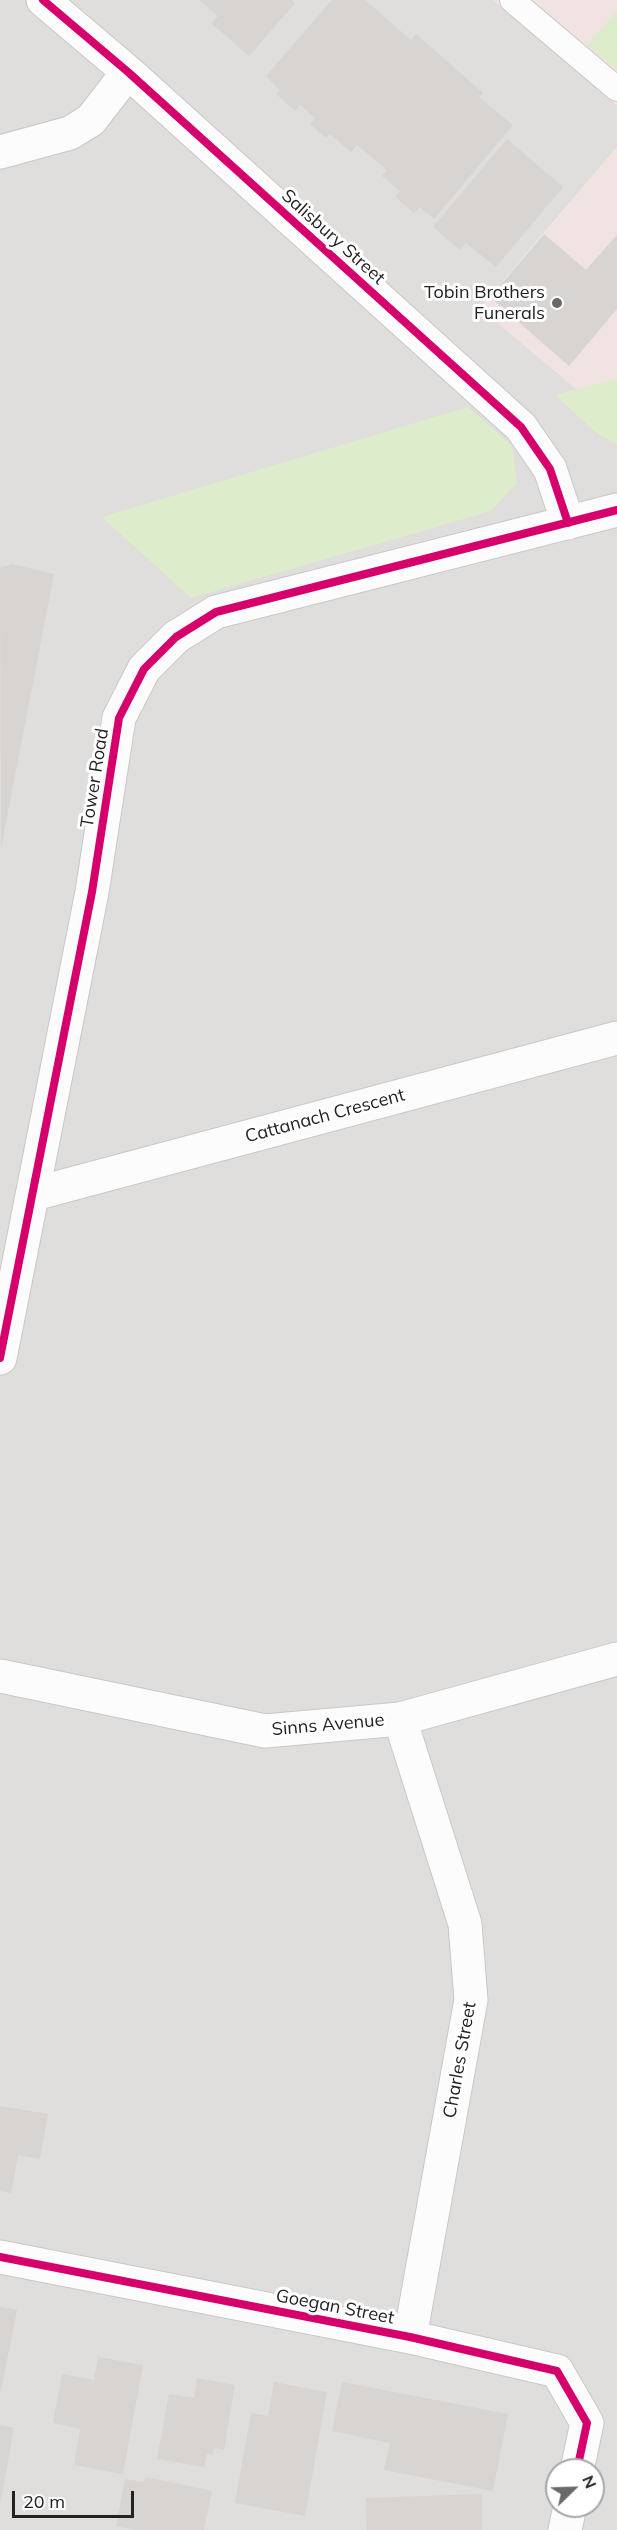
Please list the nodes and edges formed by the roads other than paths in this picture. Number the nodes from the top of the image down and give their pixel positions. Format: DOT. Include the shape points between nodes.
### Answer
graph roads {
  1 [pos="43,0"];
  2 [pos="512,0"];
  3 [pos="128,72"];
  4 [pos="617,89"];
  5 [pos="0,152"];
  6 [pos="617,510"];
  7 [pos="568,523"];
  8 [pos="617,1038"];
  9 [pos="34,1194"];
  10 [pos="0,1358"];
  11 [pos="617,1659"];
  12 [pos="0,1676"];
  13 [pos="400,1719"];
  14 [pos="0,2257"];
  15 [pos="410,2337"];
  16 [pos="580,2458"];
  1 -- 3 [label="street, Salisbury Street"];
  2 -- 4 [label="lane"];
  3 -- 5 [label="street" via="91,120 70,133"];
  3 -- 7 [label="street, Salisbury Street" via="521,427 550,469"];
  6 -- 7 [label="street, Tower Road"];
  7 -- 9 [label="street, Tower Road" via="216,612 176,637 144,669 119,718 92,892"];
  8 -- 9 [label="street, Cattanach Crescent"];
  9 -- 10 [label="street, Tower Road"];
  11 -- 13 [label="street, Sinns Avenue"];
  12 -- 13 [label="street, Sinns Avenue" via="265,1731"];
  13 -- 15 [label="street, Charles Street" via="465,1924 471,2000"];
  14 -- 15 [label="street, Goegan Street"];
  15 -- 16 [label="street, Goegan Street" via="557,2371 587,2423"];
}
